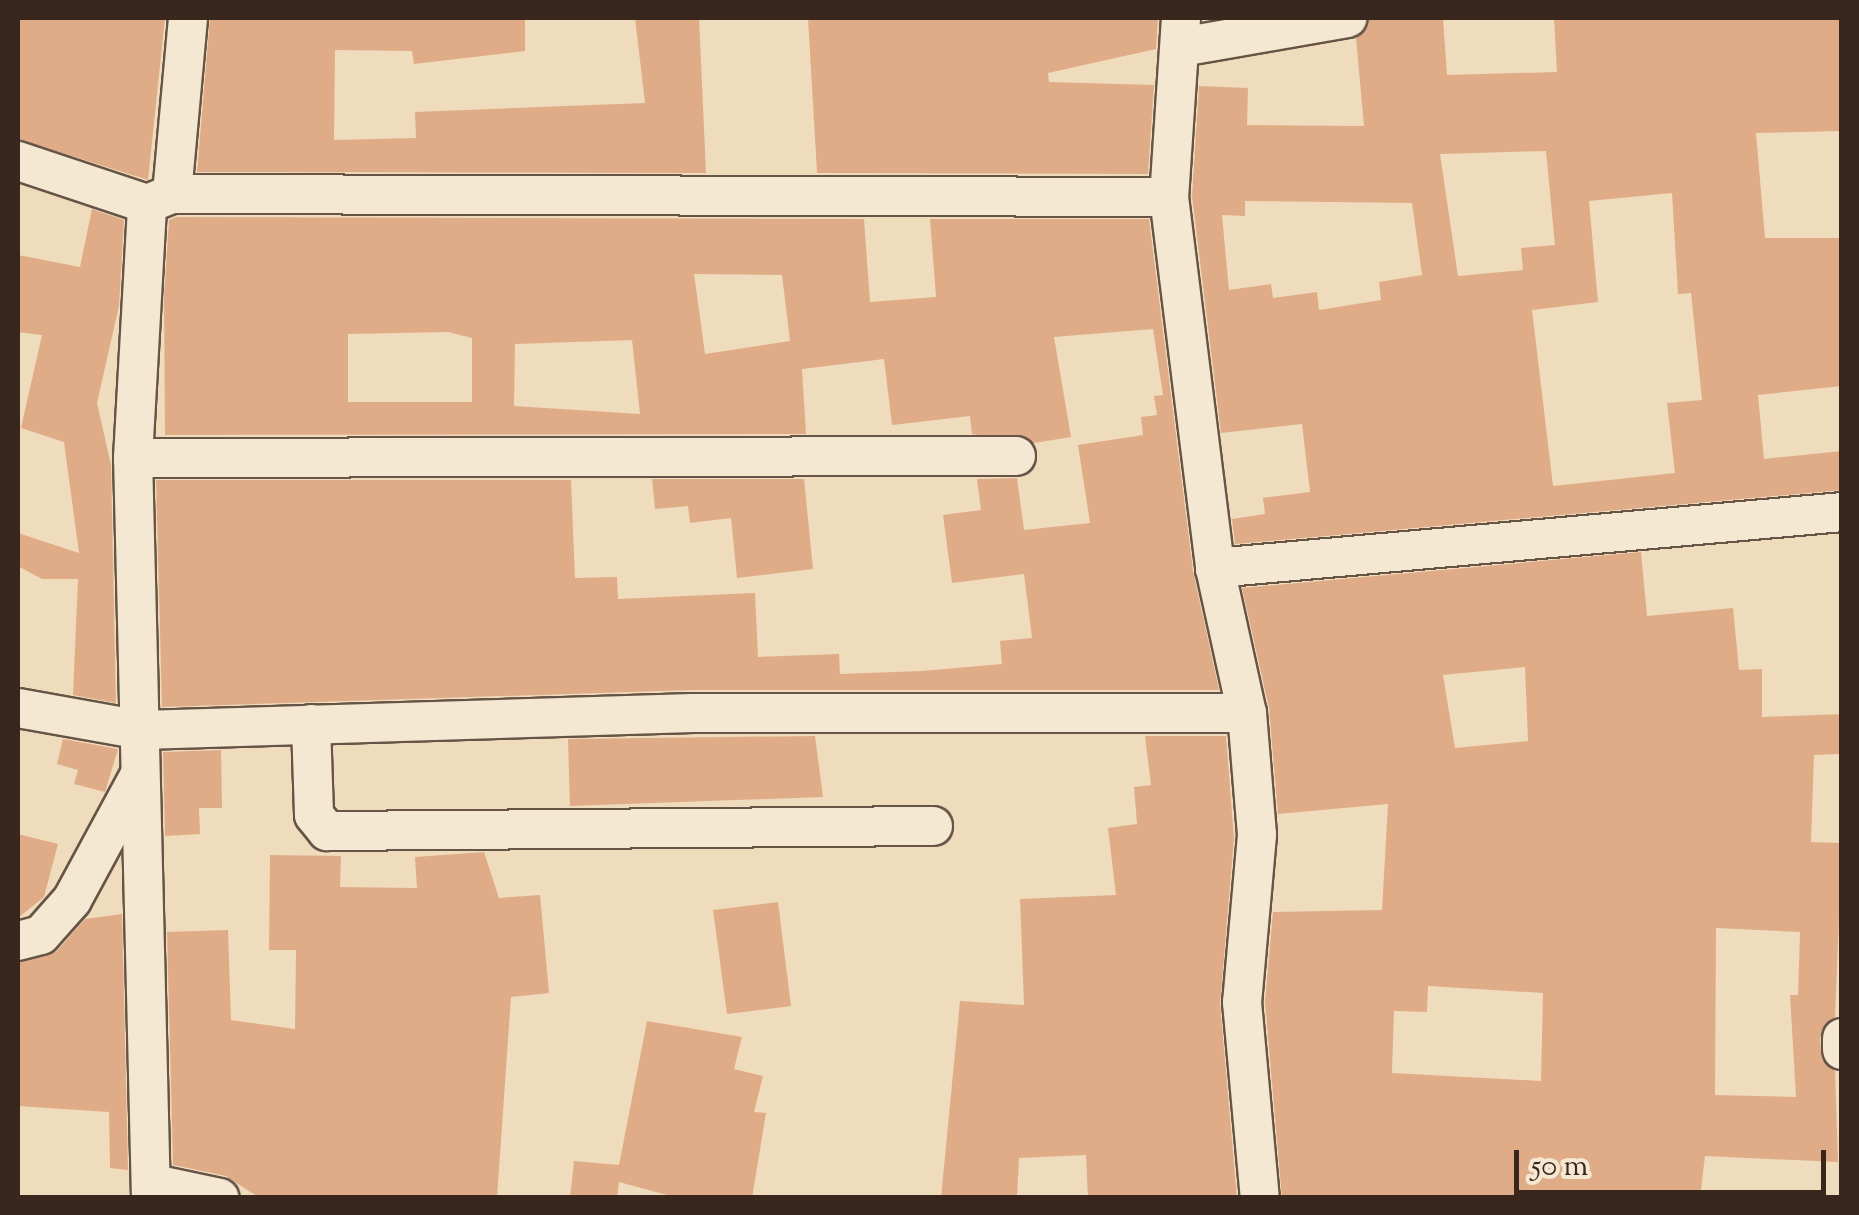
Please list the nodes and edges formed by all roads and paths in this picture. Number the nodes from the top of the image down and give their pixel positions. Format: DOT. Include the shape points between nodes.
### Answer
graph roads {
  1 [pos="188,18"];
  2 [pos="1347,18"];
  3 [pos="1181,32"];
  4 [pos="18,161"];
  5 [pos="1170,197"];
  6 [pos="160,200"];
  7 [pos="1016,456"];
  8 [pos="133,458"];
  9 [pos="1842,512"];
  10 [pos="1215,568"];
  11 [pos="18,708"];
  12 [pos="1247,714"];
  13 [pos="310,724"];
  14 [pos="142,730"];
  15 [pos="141,771"];
  16 [pos="933,826"];
  17 [pos="18,941"];
  18 [pos="1842,1038"];
  19 [pos="1842,1050"];
  20 [pos="153,1191"];
  21 [pos="220,1198"];
  22 [pos="1260,1198"];
  1 -- 6 [label="street"];
  2 -- 3 [label="street"];
  3 -- 5 [label="street"];
  4 -- 6 [label="street"];
  5 -- 6 [label="street"];
  5 -- 10 [label="street"];
  6 -- 8 [label="street"];
  7 -- 8 [label="street"];
  8 -- 14 [label="street"];
  9 -- 10 [label="street"];
  10 -- 12 [label="street"];
  11 -- 14 [label="street"];
  12 -- 13 [label="street" via="693,712"];
  12 -- 22 [label="street" via="1258,835 1242,1002"];
  13 -- 14 [label="street"];
  13 -- 16 [label="street" via="314,815 327,831"];
  14 -- 15 [label="street"];
  15 -- 17 [label="street" via="72,900 42,934"];
  15 -- 20 [label="street"];
  18 -- 19 [label="street"];
  20 -- 21 [label="street"];
}
